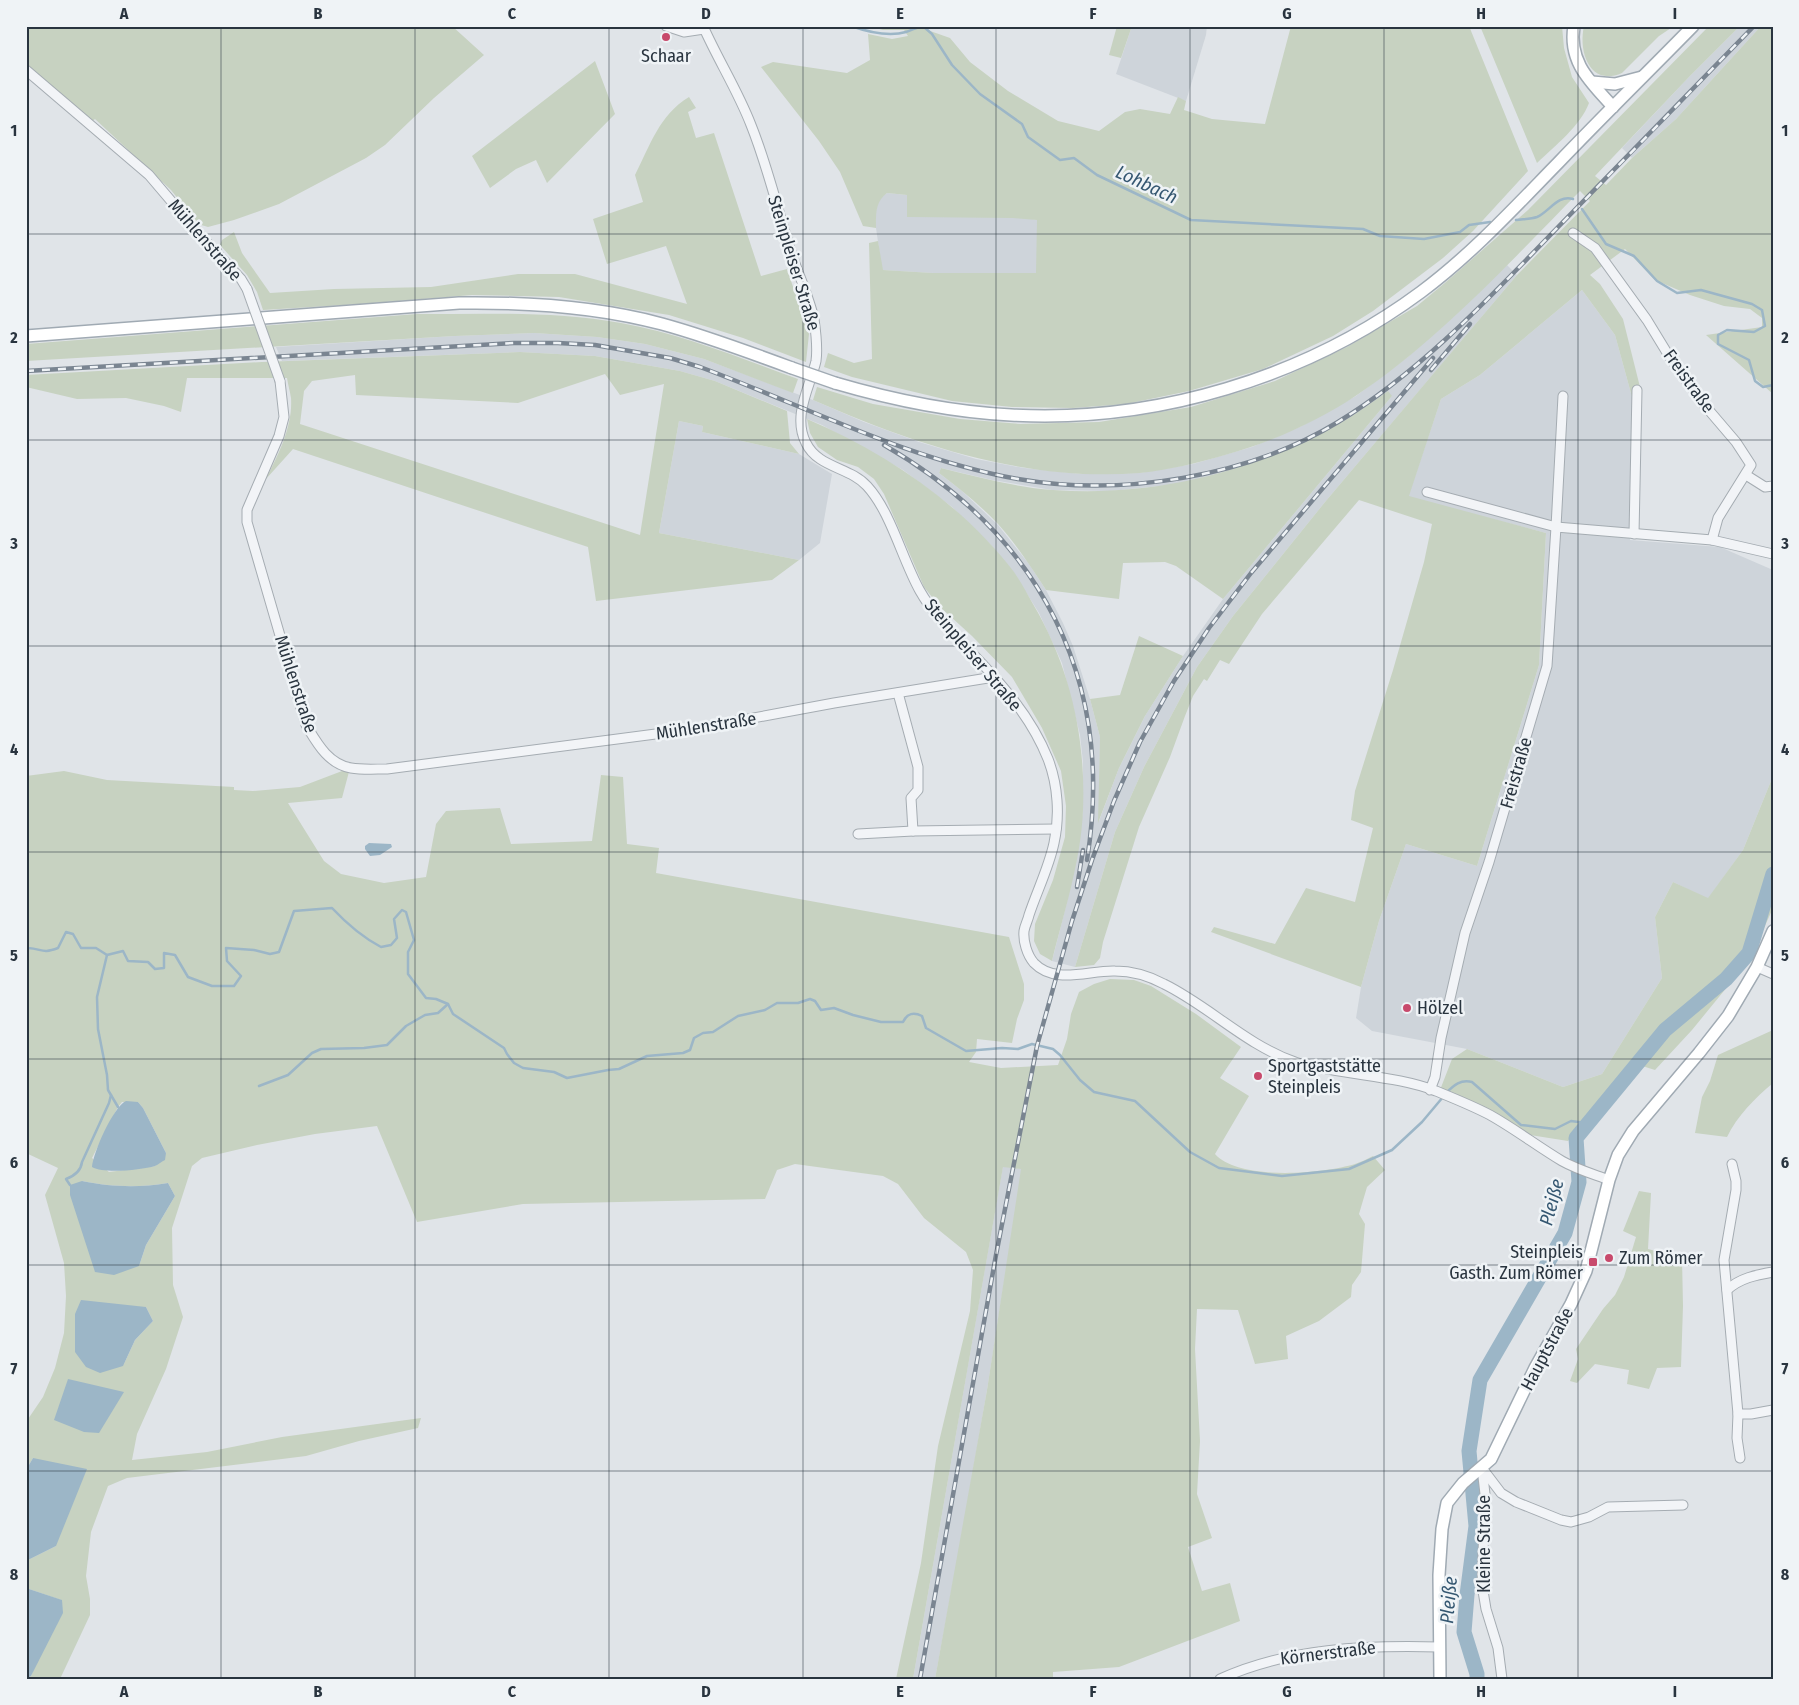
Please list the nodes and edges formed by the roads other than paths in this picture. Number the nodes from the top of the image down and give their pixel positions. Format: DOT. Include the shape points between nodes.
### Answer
graph roads {
  1 [pos="666,26"];
  2 [pos="1574,26"];
  3 [pos="1693,26"];
  4 [pos="703,28"];
  5 [pos="26,70"];
  6 [pos="1642,77"];
  7 [pos="1592,82"];
  8 [pos="1614,107"];
  9 [pos="1573,232"];
  10 [pos="26,336"];
  11 [pos="1637,390"];
  12 [pos="1563,396"];
  13 [pos="1746,475"];
  14 [pos="1773,486"];
  15 [pos="1427,492"];
  16 [pos="1556,527"];
  17 [pos="1634,534"];
  18 [pos="1712,540"];
  19 [pos="1773,554"];
  20 [pos="994,677"];
  21 [pos="898,693"];
  22 [pos="1056,829"];
  23 [pos="913,831"];
  24 [pos="858,834"];
  25 [pos="1773,931"];
  26 [pos="1757,967"];
  27 [pos="1773,974"];
  28 [pos="1434,1091"];
  29 [pos="1732,1164"];
  30 [pos="1609,1180"];
  31 [pos="1773,1272"];
  32 [pos="1727,1290"];
  33 [pos="1773,1410"];
  34 [pos="1738,1414"];
  35 [pos="1740,1458"];
  36 [pos="1480,1469"];
  37 [pos="1683,1504"];
  38 [pos="1439,1647"];
  39 [pos="1220,1679"];
  40 [pos="1440,1679"];
  41 [pos="1502,1679"];
  1 -- 4 [label="street" via="684,32"];
  2 -- 7 [label="main road" via="1576,58"];
  3 -- 6 [label="main road"];
  4 -- 20 [label="street, Steinpleiser Straße" via="753,128 813,314 817,356 801,428 808,448 819,458 866,484 880,502 923,596"];
  5 -- 21 [label="street, Mühlenstraße, bridge" via="148,175 247,289 280,381 284,417 247,510 247,522 306,725 319,748 333,760 350,768 387,770 694,729"];
  6 -- 7 [label="main road" via="1615,84"];
  6 -- 8 [label="main road"];
  7 -- 8 [label="main road"];
  8 -- 10 [label="main road, bridge" via="1486,236 1420,293 1384,317 1346,339 1283,368 1212,393 1124,411 1046,416 968,412 920,405 835,383 661,323 588,309 504,302"];
  9 -- 13 [label="street, Freistraße" via="1595,248 1701,401 1736,442 1751,465"];
  11 -- 17 [label="street"];
  12 -- 16 [label="street, Freistraße"];
  13 -- 14 [label="street" via="1765,487"];
  13 -- 18 [label="street" via="1718,518"];
  15 -- 16 [label="street"];
  16 -- 17 [label="street"];
  16 -- 28 [label="street, Freistraße" via="1547,666 1465,934 1441,1038"];
  17 -- 18 [label="street"];
  18 -- 19 [label="street"];
  20 -- 21 [label="street, Mühlenstraße"];
  20 -- 22 [label="street, Steinpleiser Straße" via="1015,702 1049,761 1056,788"];
  21 -- 23 [label="street" via="918,768 918,790 912,798"];
  22 -- 23 [label="street"];
  22 -- 28 [label="street, Steinpleiser Straße" via="1049,862 1024,931 1025,944 1034,962 1050,973 1072,976 1115,971 1146,976 1197,1003 1277,1055 1297,1063"];
  23 -- 24 [label="street"];
  25 -- 26 [label="main road, Hauptstraße"];
  26 -- 27 [label="street"];
  26 -- 30 [label="main road, Hauptstraße" via="1728,1016 1633,1131 1618,1155"];
  28 -- 30 [label="street" via="1489,1115 1564,1162"];
  29 -- 32 [label="street" via="1736,1190 1724,1260"];
  30 -- 36 [label="main road, Hauptstraße" via="1586,1271 1491,1459"];
  31 -- 32 [label="street" via="1745,1279"];
  32 -- 34 [label="street"];
  33 -- 34 [label="street"];
  34 -- 35 [label="street"];
  36 -- 37 [label="street" via="1501,1493 1516,1502 1571,1522 1608,1507"];
  36 -- 38 [label="main road, Hauptstraße" via="1447,1503 1439,1575"];
  36 -- 41 [label="street, Kleine Straße" via="1485,1494 1482,1585 1498,1648"];
  38 -- 39 [label="street, Körnerstraße" via="1368,1647 1299,1655 1264,1662"];
  38 -- 40 [label="main road, Hauptstraße"];
}
